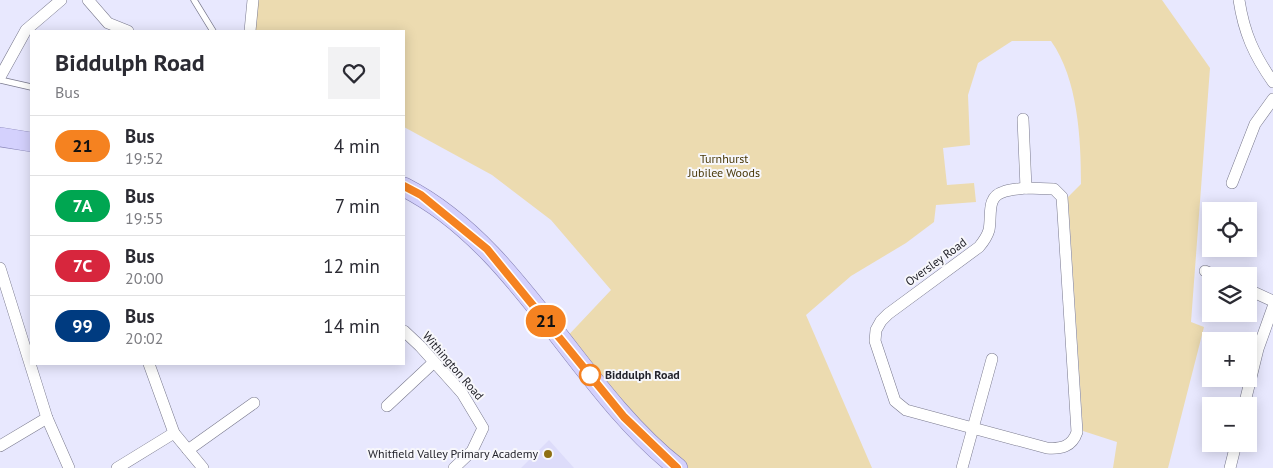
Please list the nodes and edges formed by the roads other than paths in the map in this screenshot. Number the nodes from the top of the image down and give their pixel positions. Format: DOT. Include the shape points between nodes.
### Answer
graph roads {
  1 [pos="61,0"];
  2 [pos="88,0"];
  3 [pos="194,0"];
  4 [pos="253,0"];
  5 [pos="1239,0"];
  6 [pos="126,30"];
  7 [pos="211,30"];
  8 [pos="250,30"];
  9 [pos="0,78"];
  10 [pos="1273,82"];
  11 [pos="30,87"];
  12 [pos="1273,99"];
  13 [pos="1023,119"];
  14 [pos="0,136"];
  15 [pos="30,142"];
  16 [pos="1232,182"];
  17 [pos="405,187"];
  18 [pos="1026,188"];
  19 [pos="0,268"];
  20 [pos="1257,294"];
  21 [pos="1273,301"];
  22 [pos="1273,307"];
  23 [pos="405,333"];
  24 [pos="992,359"];
  25 [pos="433,363"];
  26 [pos="30,364"];
  27 [pos="30,365"];
  28 [pos="149,365"];
  29 [pos="1246,397"];
  30 [pos="254,404"];
  31 [pos="387,406"];
  32 [pos="47,418"];
  33 [pos="974,430"];
  34 [pos="174,434"];
  35 [pos="0,446"];
  36 [pos="188,450"];
  37 [pos="1234,452"];
  38 [pos="69,468"];
  39 [pos="117,468"];
  40 [pos="203,468"];
  41 [pos="454,468"];
  42 [pos="678,468"];
  43 [pos="962,468"];
  44 [pos="1230,468"];
  1 -- 9 [label="street" via="26,30"];
  2 -- 6 [label="street" via="108,22"];
  3 -- 7 [label="lane"];
  4 -- 8 [label="street"];
  5 -- 10 [label="street" via="1243,23 1256,58"];
  9 -- 11 [label="lane"];
  12 -- 16 [label="street" via="1255,124"];
  13 -- 18 [label="street"];
  14 -- 15 [label="main road"];
  17 -- 42 [label="main road" via="421,195 487,249 624,417"];
  18 -- 33 [label="street, Oversley Road" via="996,196 990,208 990,228 979,247 888,314 876,330 875,341 895,401 906,410"];
  18 -- 33 [label="street, Oversley Road" via="1054,189 1062,198 1077,432 1068,446 1058,449"];
  19 -- 26 [label="street"];
  20 -- 21 [label="street"];
  22 -- 29 [label="street"];
  23 -- 25 [label="street, Withington Road"];
  24 -- 33 [label="street"];
  25 -- 31 [label="street"];
  25 -- 41 [label="street, Withington Road" via="462,393 483,428 472,451"];
  27 -- 32 [label="street"];
  28 -- 34 [label="street"];
  30 -- 36 [label="street"];
  32 -- 35 [label="street"];
  32 -- 38 [label="street"];
  33 -- 43 [label="street"];
  34 -- 36 [label="street"];
  34 -- 39 [label="street"];
  36 -- 40 [label="street"];
  37 -- 44 [label="street"];
}
